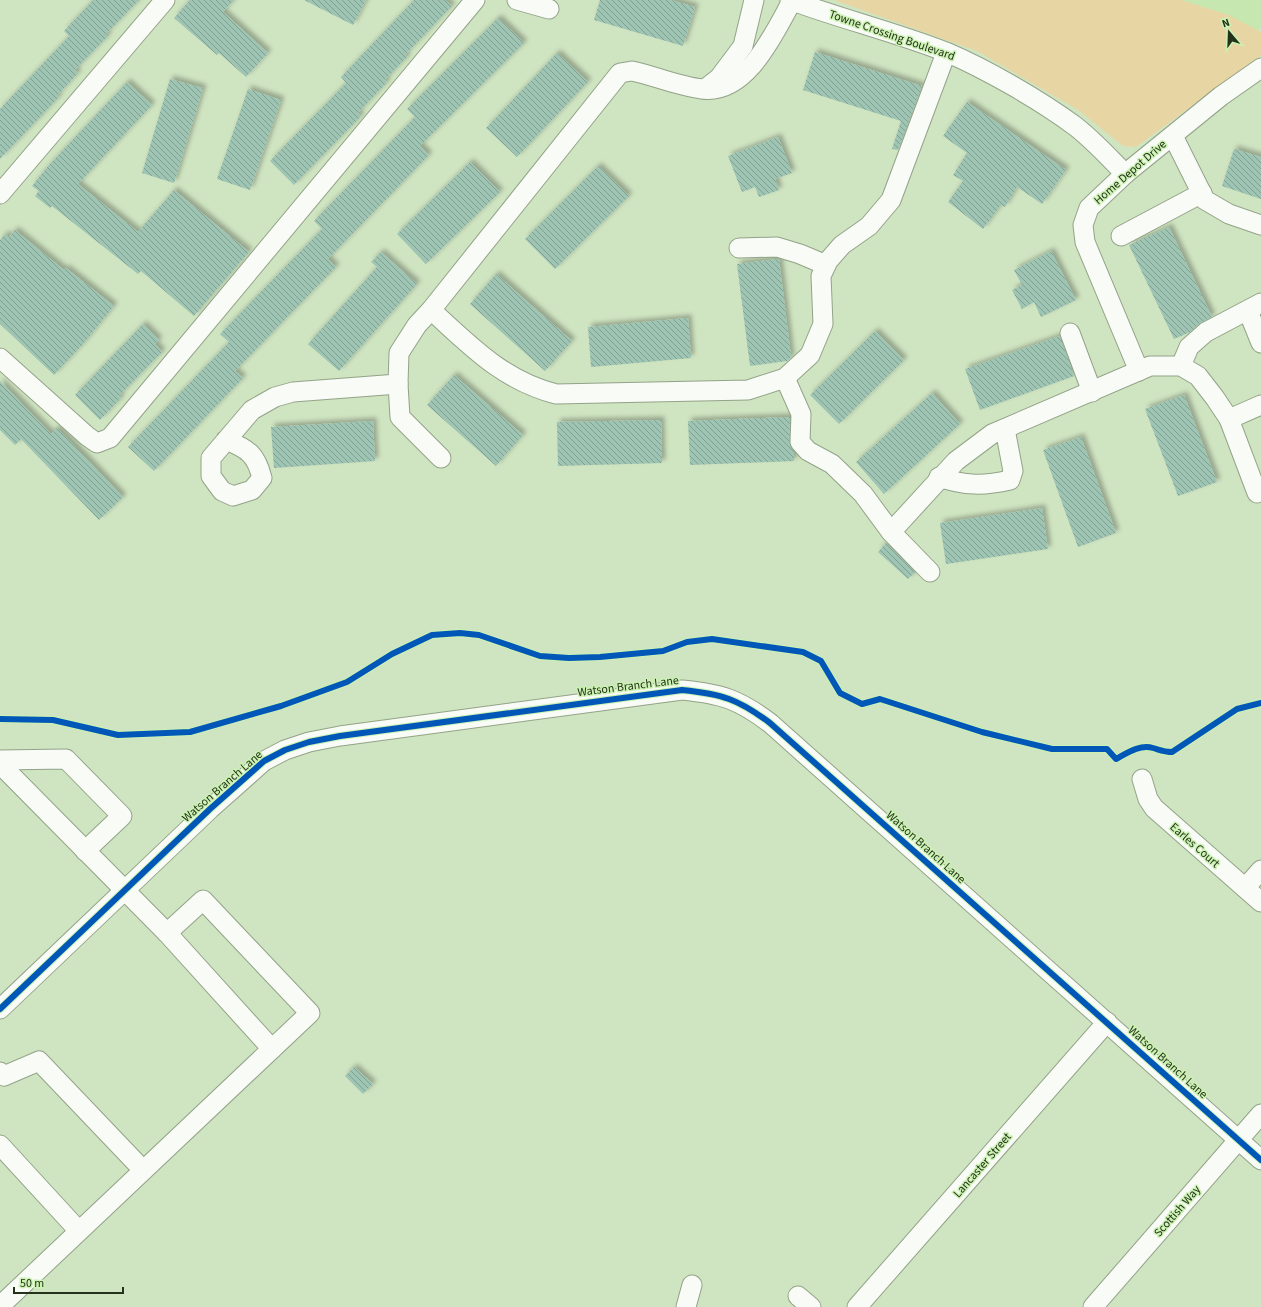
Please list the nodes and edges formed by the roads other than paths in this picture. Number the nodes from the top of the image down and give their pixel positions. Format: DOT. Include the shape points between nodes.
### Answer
graph roads {
  1 [pos="165,0"];
  2 [pos="475,0"];
  3 [pos="517,0"];
  4 [pos="754,0"];
  5 [pos="791,0"];
  6 [pos="549,9"];
  7 [pos="743,46"];
  8 [pos="946,53"];
  9 [pos="761,54"];
  10 [pos="1261,68"];
  11 [pos="704,89"];
  12 [pos="1172,136"];
  13 [pos="1125,174"];
  14 [pos="1202,193"];
  15 [pos="0,194"];
  16 [pos="1261,225"];
  17 [pos="1121,236"];
  18 [pos="739,248"];
  19 [pos="826,265"];
  20 [pos="1254,307"];
  21 [pos="431,310"];
  22 [pos="1070,333"];
  23 [pos="1261,344"];
  24 [pos="0,358"];
  25 [pos="1181,366"];
  26 [pos="1138,371"];
  27 [pos="785,378"];
  28 [pos="398,384"];
  29 [pos="1092,392"];
  30 [pos="1261,405"];
  31 [pos="1229,419"];
  32 [pos="1005,428"];
  33 [pos="226,440"];
  34 [pos="441,458"];
  35 [pos="939,477"];
  36 [pos="1257,493"];
  37 [pos="891,532"];
  38 [pos="930,572"];
  39 [pos="0,760"];
  40 [pos="0,764"];
  41 [pos="1142,779"];
  42 [pos="85,851"];
  43 [pos="1261,870"];
  44 [pos="1245,888"];
  45 [pos="124,891"];
  46 [pos="1261,902"];
  47 [pos="167,933"];
  48 [pos="0,1009"];
  49 [pos="1106,1022"];
  50 [pos="272,1049"];
  51 [pos="1,1077"];
  52 [pos="1261,1114"];
  53 [pos="1238,1140"];
  54 [pos="0,1145"];
  55 [pos="1261,1160"];
  56 [pos="143,1170"];
  57 [pos="79,1231"];
  58 [pos="692,1285"];
  59 [pos="0,1306"];
  60 [pos="686,1307"];
  61 [pos="857,1307"];
  62 [pos="1093,1307"];
  1 -- 15 [label="street"];
  2 -- 24 [label="street" via="110,438 97,443 87,436"];
  3 -- 6 [label="street"];
  4 -- 7 [label="street"];
  5 -- 8 [label="street, Towne Crossing Boulevard"];
  5 -- 9 [label="street"];
  7 -- 9 [label="street"];
  7 -- 11 [label="street" via="719,78"];
  8 -- 13 [label="street, Towne Crossing Boulevard" via="1044,105 1075,126"];
  8 -- 19 [label="street" via="891,200 870,226 842,245"];
  9 -- 11 [label="street" via="742,77 720,88"];
  10 -- 12 [label="street, Home Depot Drive" via="1221,96"];
  11 -- 21 [label="street" via="632,71 620,73"];
  12 -- 13 [label="street, Home Depot Drive"];
  12 -- 14 [label="street"];
  13 -- 26 [label="street, Home Depot Drive" via="1089,208 1083,225 1085,242"];
  14 -- 16 [label="street" via="1205,200 1229,214"];
  14 -- 17 [label="street"];
  18 -- 19 [label="street" via="777,247"];
  19 -- 27 [label="street" via="821,276 823,324 810,355"];
  20 -- 23 [label="street"];
  20 -- 25 [label="street" via="1206,332 1189,347"];
  21 -- 27 [label="street" via="482,356 510,376 534,388 556,394 748,390"];
  21 -- 28 [label="street" via="417,325 399,353"];
  22 -- 29 [label="street"];
  25 -- 26 [label="street" via="1150,366"];
  25 -- 31 [label="street" via="1198,376"];
  26 -- 29 [label="street"];
  27 -- 37 [label="street" via="801,414 800,442 808,451 832,464 863,494"];
  28 -- 33 [label="street" via="293,392 275,397 252,410"];
  28 -- 34 [label="street" via="400,417"];
  29 -- 32 [label="street"];
  30 -- 31 [label="street"];
  31 -- 36 [label="street"];
  32 -- 35 [label="street" via="975,445"];
  32 -- 35 [label="street" via="1013,471 1010,480 990,485 958,484"];
  35 -- 37 [label="street"];
  37 -- 38 [label="street"];
  39 -- 42 [label="street" via="66,759 122,816"];
  40 -- 42 [label="street"];
  41 -- 44 [label="street, Earles Court" via="1148,799 1154,808"];
  42 -- 45 [label="street"];
  43 -- 44 [label="street"];
  44 -- 46 [label="street, Earles Court"];
  45 -- 47 [label="street"];
  45 -- 48 [label="street, Watson Branch Lane"];
  45 -- 49 [label="street, Watson Branch Lane" via="259,766 285,750 340,736 682,690 709,692 743,704 770,723"];
  47 -- 50 [label="street"];
  47 -- 50 [label="street" via="203,900 310,1013"];
  49 -- 53 [label="street, Watson Branch Lane"];
  49 -- 61 [label="street, Lancaster Street"];
  50 -- 56 [label="street"];
  51 -- 56 [label="street" via="39,1061"];
  52 -- 53 [label="street, Scottish Way"];
  53 -- 55 [label="street, Watson Branch Lane"];
  53 -- 62 [label="street, Scottish Way"];
  54 -- 57 [label="street"];
  56 -- 57 [label="street"];
  57 -- 59 [label="street"];
  58 -- 60 [label="street"];
}
